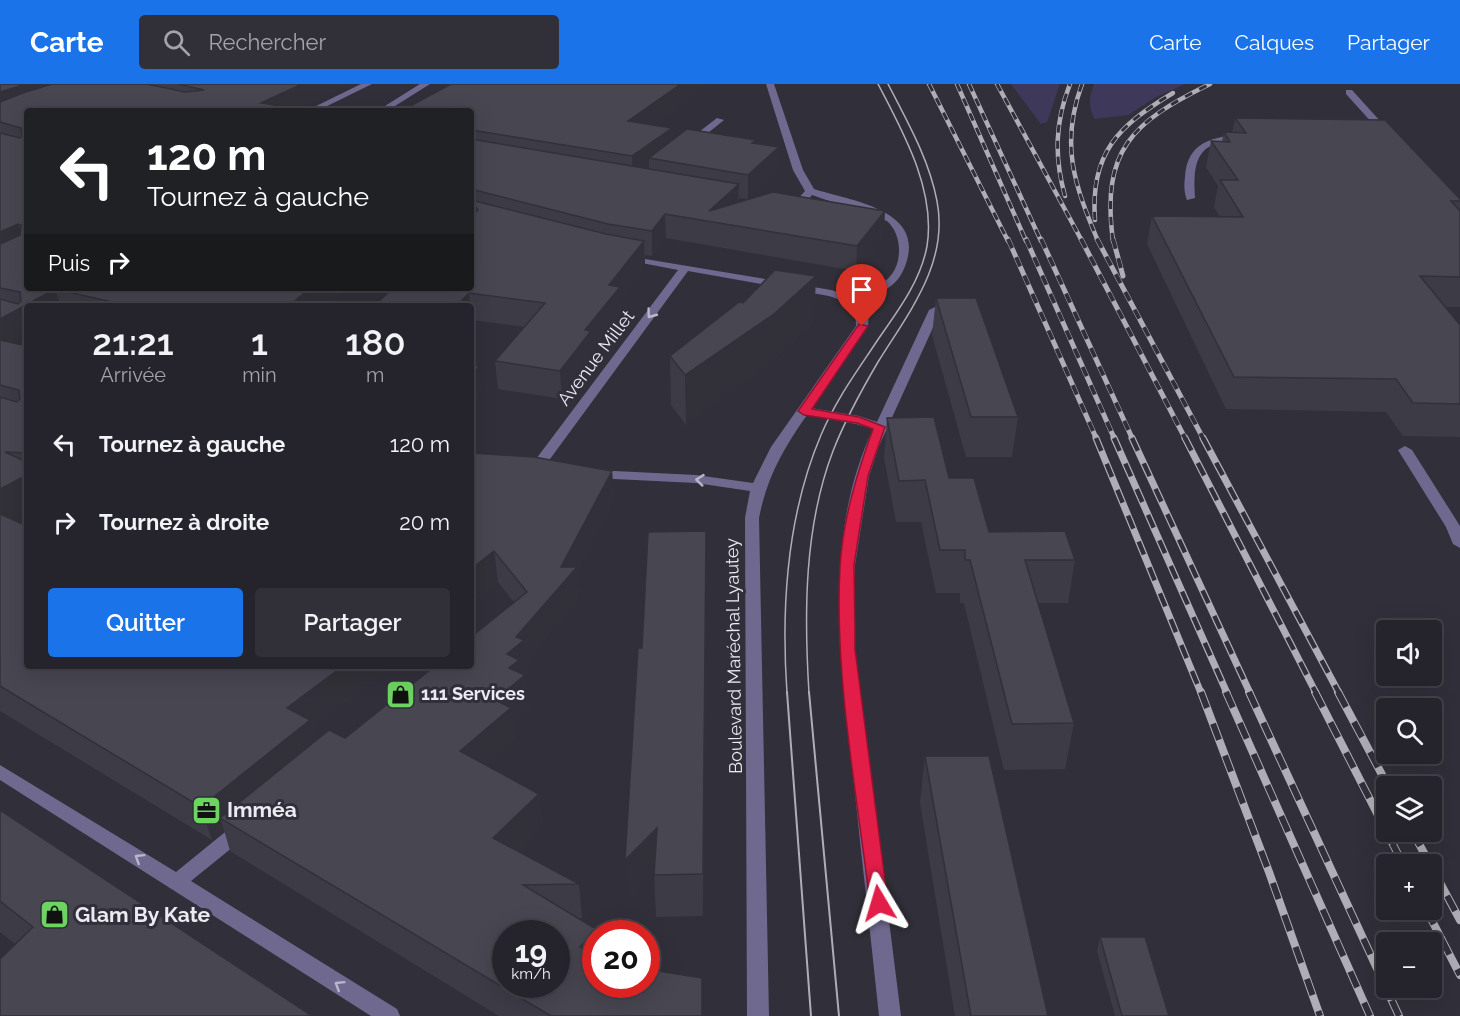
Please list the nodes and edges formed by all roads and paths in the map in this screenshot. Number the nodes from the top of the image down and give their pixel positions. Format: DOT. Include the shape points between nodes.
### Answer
graph roads {
  1 [pos="368,84"];
  2 [pos="426,84"];
  3 [pos="770,84"];
  4 [pos="1349,92"];
  5 [pos="316,108"];
  6 [pos="386,108"];
  7 [pos="720,120"];
  8 [pos="1254,138"];
  9 [pos="1381,140"];
  10 [pos="676,154"];
  11 [pos="810,191"];
  12 [pos="1190,198"];
  13 [pos="777,206"];
  14 [pos="827,208"];
  15 [pos="901,229"];
  16 [pos="608,254"];
  17 [pos="686,267"];
  18 [pos="855,302"];
  19 [pos="935,310"];
  20 [pos="804,411"];
  21 [pos="879,427"];
  22 [pos="1405,450"];
  23 [pos="557,472"];
  24 [pos="580,473"];
  25 [pos="758,488"];
  26 [pos="1460,544"];
  27 [pos="0,771"];
  28 [pos="257,816"];
  29 [pos="177,882"];
  30 [pos="389,1016"];
  31 [pos="758,1016"];
  32 [pos="891,1016"];
  1 -- 5 [label="street"];
  2 -- 6 [label="street"];
  3 -- 11 [label="street" via="798,170"];
  4 -- 9 [label="street" via="1393,140"];
  7 -- 10 [label="street"];
  8 -- 12 [label="street" via="1204,144 1187,173"];
  11 -- 13 [label="street" via="803,205"];
  11 -- 15 [label="street" via="884,215"];
  14 -- 15 [label="street" via="878,217"];
  15 -- 18 [label="street" via="904,247 898,273 883,287"];
  16 -- 17 [label="street"];
  17 -- 18 [label="street" via="831,293"];
  17 -- 23 [label="street, Avenue Millet, one-way" via="529,470"];
  18 -- 20 [label="street, Boulevard Maréchal Lyautey" via="866,315 862,326"];
  19 -- 21 [label="street"];
  20 -- 21 [label="street"];
  20 -- 25 [label="street, Boulevard Maréchal Lyautey" via="778,447"];
  21 -- 32 [label="street" via="862,476 847,565 847,649"];
  22 -- 26 [label="street"];
  25 -- 24 [label="street, one-way" via="696,479"];
  25 -- 31 [label="street, Boulevard Maréchal Lyautey" via="752,518"];
  29 -- 27 [label="street, one-way"];
  28 -- 29 [label="street"];
  30 -- 29 [label="street, one-way"];
}
